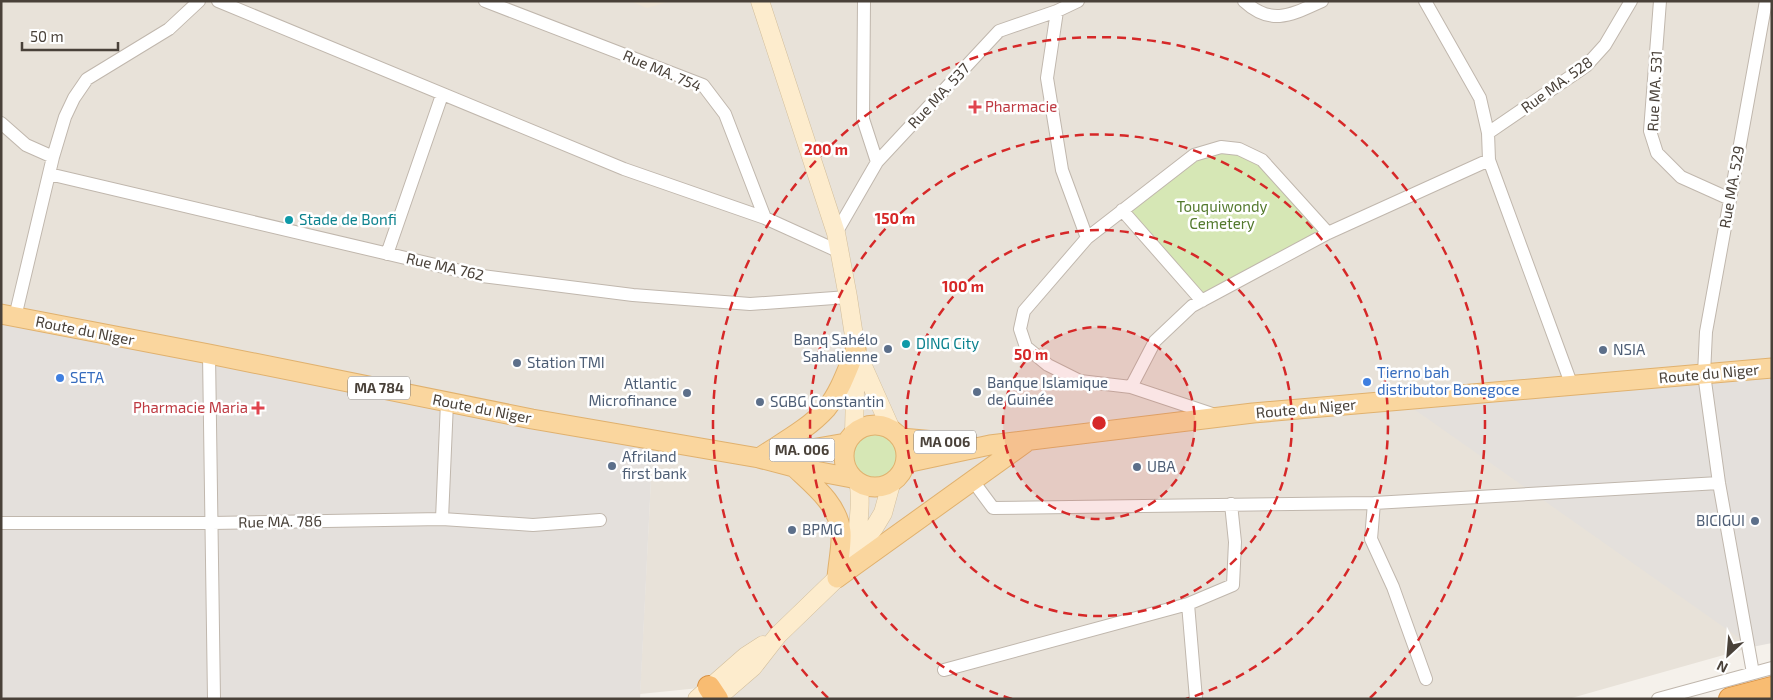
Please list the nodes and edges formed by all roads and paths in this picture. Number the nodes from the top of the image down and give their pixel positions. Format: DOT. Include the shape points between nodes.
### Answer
graph roads {
  1 [pos="199,1"];
  2 [pos="218,1"];
  3 [pos="485,1"];
  4 [pos="760,1"];
  5 [pos="864,1"];
  6 [pos="1078,1"];
  7 [pos="1244,1"];
  8 [pos="1322,1"];
  9 [pos="1425,1"];
  10 [pos="1631,1"];
  11 [pos="1660,1"];
  12 [pos="1766,1"];
  13 [pos="1057,11"];
  14 [pos="442,95"];
  15 [pos="1,123"];
  16 [pos="1488,133"];
  17 [pos="52,157"];
  18 [pos="1489,160"];
  19 [pos="877,162"];
  20 [pos="49,174"];
  21 [pos="1730,199"];
  22 [pos="1122,210"];
  23 [pos="764,218"];
  24 [pos="836,233"];
  25 [pos="1328,233"];
  26 [pos="1087,238"];
  27 [pos="840,252"];
  28 [pos="387,254"];
  29 [pos="848,297"];
  30 [pos="1202,301"];
  31 [pos="8,316"];
  32 [pos="856,350"];
  33 [pos="208,354"];
  34 [pos="1772,368"];
  35 [pos="1704,374"];
  36 [pos="1131,386"];
  37 [pos="1572,386"];
  38 [pos="447,402"];
  39 [pos="1222,417"];
  40 [pos="896,434"];
  41 [pos="850,438"];
  42 [pos="1026,442"];
  43 [pos="990,445"];
  44 [pos="759,458"];
  45 [pos="906,463"];
  46 [pos="794,467"];
  47 [pos="855,481"];
  48 [pos="973,481"];
  49 [pos="1718,483"];
  50 [pos="891,484"];
  51 [pos="1374,503"];
  52 [pos="1231,504"];
  53 [pos="442,519"];
  54 [pos="600,520"];
  55 [pos="1,523"];
  56 [pos="212,523"];
  57 [pos="852,558"];
  58 [pos="836,578"];
  59 [pos="1188,604"];
  60 [pos="1772,668"];
  61 [pos="944,670"];
  62 [pos="1753,672"];
  63 [pos="1426,679"];
  64 [pos="1772,688"];
  65 [pos="711,696"];
  66 [pos="214,699"];
  67 [pos="1196,699"];
  68 [pos="1658,699"];
  69 [pos="1730,699"];
  1 -- 17 [label="street" via="169,29 87,79 65,117"];
  2 -- 14 [label="street"];
  3 -- 23 [label="street, Rue MA. 754" via="703,86 725,114"];
  4 -- 24 [label="main road"];
  5 -- 19 [label="street" via="863,119"];
  6 -- 13 [label="street, Rue MA. 537"];
  7 -- 8 [label="street" via="1268,15 1288,16"];
  9 -- 16 [label="street" via="1480,98"];
  10 -- 16 [label="street, Rue MA. 528" via="1605,46 1586,66"];
  11 -- 21 [label="street, Rue MA. 531" via="1650,131 1658,153 1681,177"];
  12 -- 21 [label="street, Rue MA. 529"];
  13 -- 19 [label="street, Rue MA. 537" via="999,31"];
  13 -- 26 [label="street" via="1046,78 1062,170"];
  14 -- 23 [label="street" via="624,169"];
  14 -- 28 [label="street"];
  15 -- 17 [label="street" via="26,145"];
  16 -- 18 [label="street"];
  17 -- 20 [label="street"];
  18 -- 25 [label="street"];
  18 -- 37 [label="street"];
  19 -- 24 [label="street, Rue MA. 537"];
  20 -- 28 [label="street, Rue MA 762"];
  20 -- 31 [label="street"];
  21 -- 35 [label="street, Rue MA. 529" via="1706,332"];
  22 -- 25 [label="street" via="1194,155 1221,147 1239,149 1262,160"];
  22 -- 26 [label="street"];
  22 -- 30 [label="street"];
  23 -- 27 [label="street"];
  24 -- 27 [label="main road"];
  25 -- 30 [label="street"];
  26 -- 36 [label="street" via="1024,311 1020,329 1026,347 1048,365 1080,381"];
  27 -- 29 [label="main road"];
  28 -- 29 [label="street, Rue MA 762" via="482,276 632,295 750,304"];
  29 -- 32 [label="main road"];
  30 -- 36 [label="street" via="1192,306 1155,341"];
  31 -- 33 [label="main road, Route du Niger / MA 784"];
  32 -- 40 [label="main road"];
  32 -- 41 [label="main road"];
  32 -- 44 [label="main road" via="839,390 826,409"];
  33 -- 38 [label="main road, Route du Niger / MA 784"];
  33 -- 56 [label="street"];
  34 -- 35 [label="main road, Route du Niger"];
  35 -- 37 [label="main road, Route du Niger"];
  35 -- 49 [label="street, Rue MA. 529"];
  36 -- 39 [label="street"];
  37 -- 39 [label="main road, Route du Niger"];
  38 -- 44 [label="main road, Route du Niger / MA 784"];
  38 -- 53 [label="street"];
  39 -- 42 [label="main road, Route du Niger"];
  40 -- 41 [label="main road" via="882,426 872,425 862,427"];
  40 -- 43 [label="main road, Route du Niger / MA 006"];
  40 -- 45 [label="main road" via="905,446"];
  41 -- 44 [label="main road, Route du Niger / MA. 006"];
  41 -- 47 [label="main road" via="843,452 844,462"];
  42 -- 43 [label="main road, Route du Niger"];
  42 -- 48 [label="main road"];
  43 -- 45 [label="main road, Route du Niger / MA 006"];
  44 -- 46 [label="main road, Route du Niger"];
  45 -- 50 [label="main road" via="903,472"];
  46 -- 47 [label="main road, Route du Niger / MA. 006"];
  46 -- 58 [label="main road" via="828,500 836,514 841,532"];
  47 -- 50 [label="main road" via="875,488"];
  47 -- 57 [label="main road" via="861,506"];
  48 -- 52 [label="street" via="993,508"];
  48 -- 58 [label="main road"];
  49 -- 51 [label="street"];
  49 -- 62 [label="street, Rue MA. 529"];
  50 -- 57 [label="main road" via="883,513"];
  51 -- 52 [label="street"];
  51 -- 63 [label="street" via="1371,539 1393,587"];
  52 -- 59 [label="street" via="1236,542 1233,585"];
  53 -- 54 [label="street, Rue MA. 786" via="533,525"];
  53 -- 56 [label="street, Rue MA. 786"];
  55 -- 56 [label="street, Rue MA. 786"];
  56 -- 66 [label="street"];
  57 -- 58 [label="main road"];
  58 -- 65 [label="main road" via="778,635 752,667"];
  59 -- 61 [label="street"];
  59 -- 67 [label="street"];
  60 -- 62 [label="street"];
  62 -- 68 [label="street"];
  64 -- 69 [label="highway"];
}
